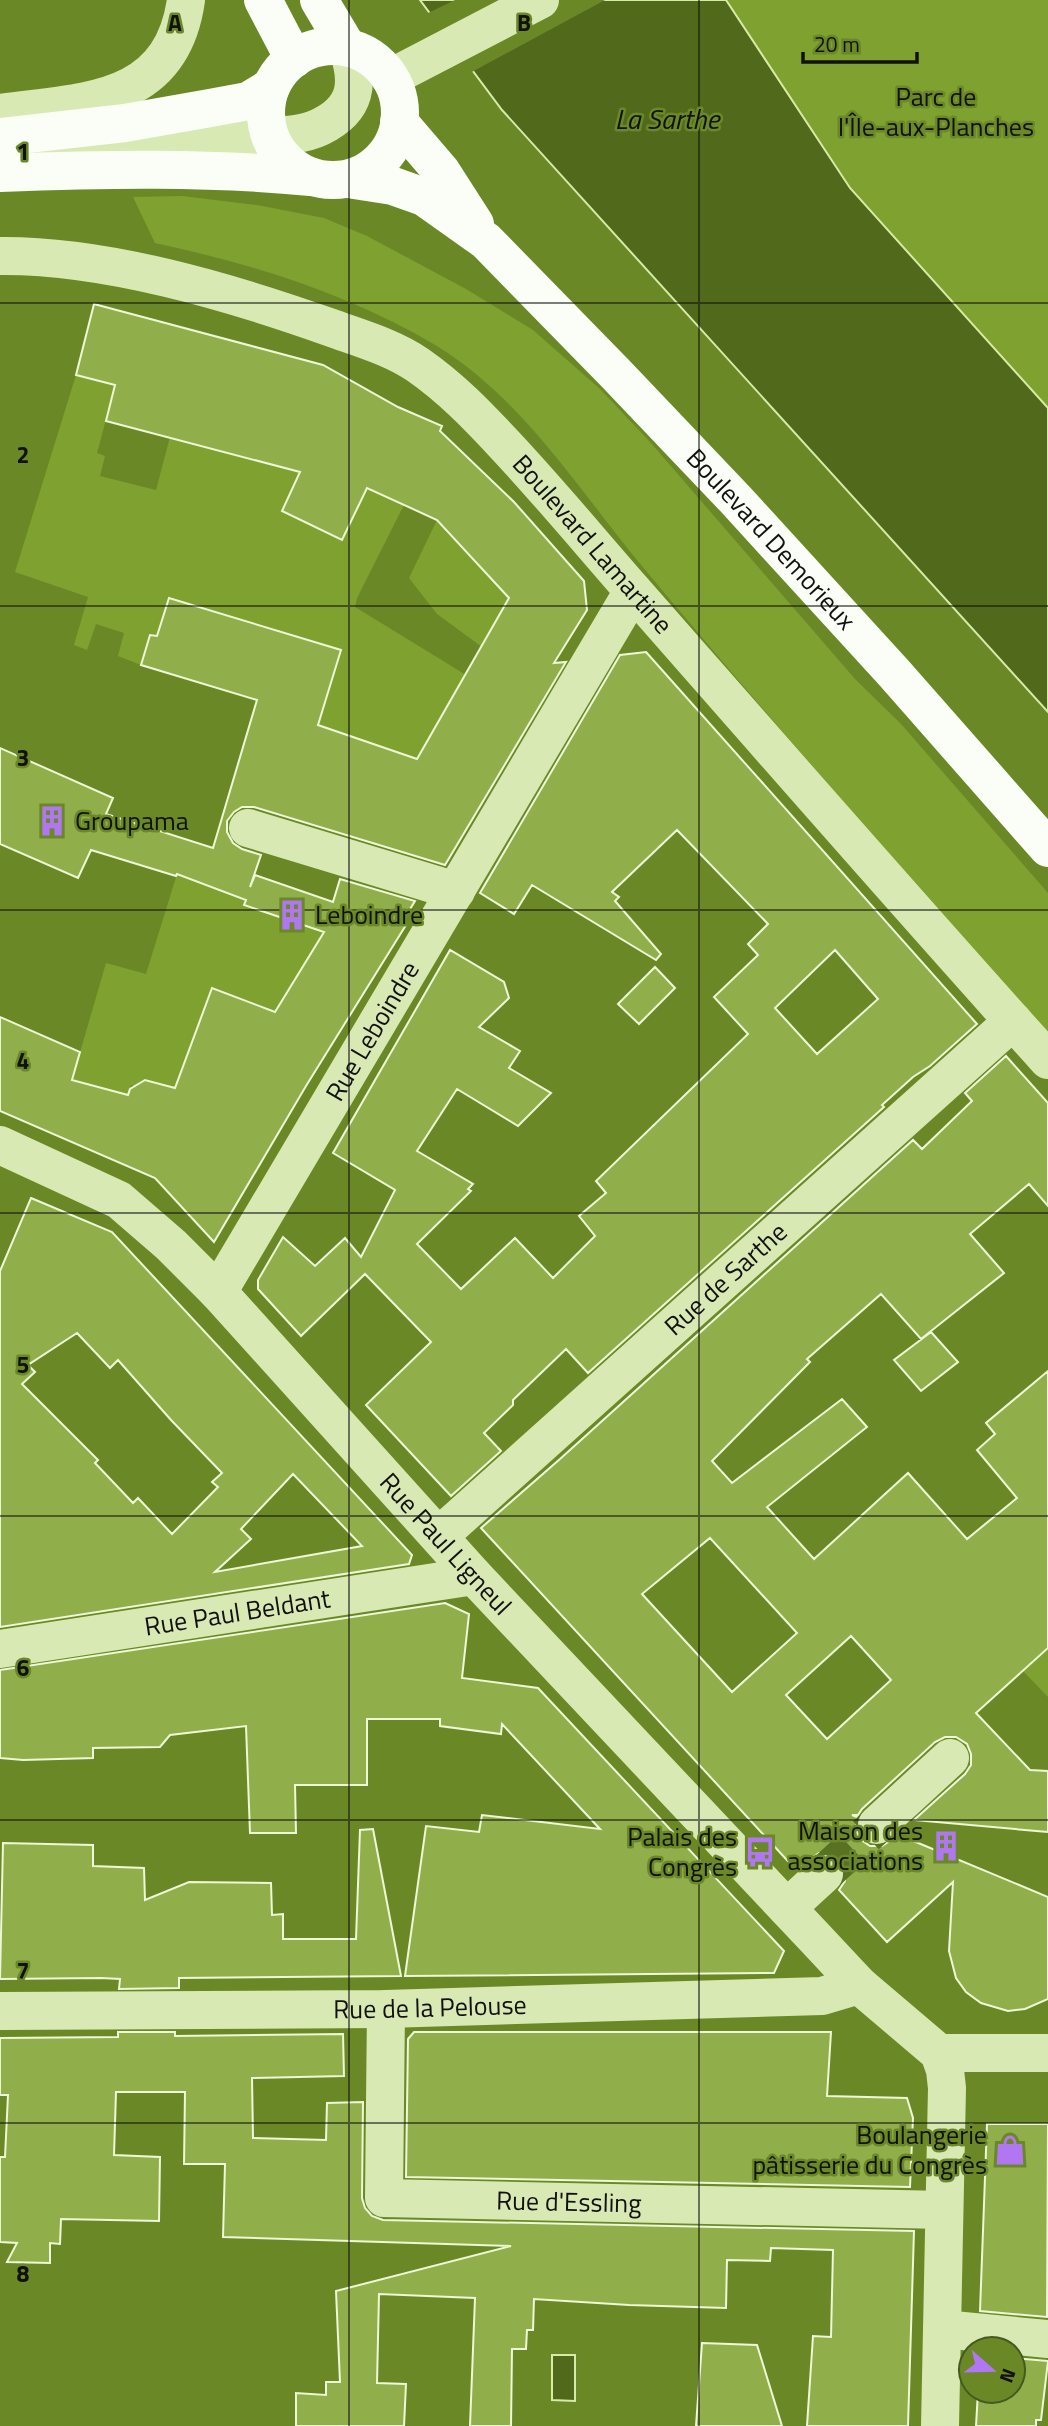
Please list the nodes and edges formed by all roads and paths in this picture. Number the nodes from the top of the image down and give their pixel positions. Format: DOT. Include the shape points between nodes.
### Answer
graph roads {
  1 [pos="186,0"];
  2 [pos="262,0"];
  3 [pos="319,0"];
  4 [pos="541,0"];
  5 [pos="347,47"];
  6 [pos="406,70"];
  7 [pos="283,73"];
  8 [pos="0,113"];
  9 [pos="399,122"];
  10 [pos="270,136"];
  11 [pos="0,137"];
  12 [pos="0,156"];
  13 [pos="0,173"];
  14 [pos="329,178"];
  15 [pos="486,241"];
  16 [pos="0,256"];
  17 [pos="633,591"];
  18 [pos="248,828"];
  19 [pos="1048,848"];
  20 [pos="456,891"];
  21 [pos="1013,1021"];
  22 [pos="1048,1060"];
  23 [pos="0,1145"];
  24 [pos="218,1292"];
  25 [pos="439,1536"];
  26 [pos="474,1576"];
  27 [pos="0,1649"];
  28 [pos="950,1758"];
  29 [pos="877,1825"];
  30 [pos="824,1874"];
  31 [pos="787,1908"];
  32 [pos="859,1984"];
  33 [pos="386,2010"];
  34 [pos="0,2011"];
  35 [pos="1048,2053"];
  36 [pos="943,2070"];
  37 [pos="944,2210"];
  38 [pos="942,2329"];
  39 [pos="1048,2339"];
  40 [pos="940,2426"];
  1 -- 8 [label="street" via="166,58 132,86 88,101"];
  2 -- 7 [label="main road"];
  3 -- 5 [label="main road"];
  4 -- 6 [label="street"];
  5 -- 6 [label="main road"];
  5 -- 7 [label="main road" via="316,48"];
  5 -- 10 [label="street" via="356,85 342,111 319,128"];
  6 -- 9 [label="main road"];
  7 -- 10 [label="main road" via="266,110"];
  7 -- 11 [label="main road" via="248,101 124,123"];
  9 -- 14 [label="main road" via="384,156 368,170"];
  9 -- 15 [label="main road, Boulevard Demorieux" via="441,171"];
  10 -- 12 [label="street"];
  10 -- 14 [label="main road" via="298,171"];
  13 -- 14 [label="main road, Boulevard Demorieux" via="159,169"];
  14 -- 15 [label="main road, Boulevard Demorieux" via="393,186 424,197"];
  15 -- 19 [label="main road, Boulevard Demorieux" via="735,499"];
  16 -- 17 [label="street, Boulevard Lamartine" via="34,255 112,266 179,282 286,312 370,341 414,362 466,402"];
  17 -- 20 [label="street, Rue Leboindre"];
  17 -- 21 [label="street, Boulevard Lamartine"];
  18 -- 20 [label="street"];
  20 -- 24 [label="street, Rue Leboindre"];
  21 -- 22 [label="street, Boulevard Lamartine"];
  21 -- 25 [label="street, Rue de Sarthe"];
  23 -- 24 [label="street, Rue Paul Ligneul" via="119,1200"];
  24 -- 25 [label="street, Rue Paul Ligneul"];
  25 -- 26 [label="street, Rue Paul Ligneul"];
  26 -- 27 [label="street, Rue Paul Beldant"];
  26 -- 31 [label="street, Rue Paul Ligneul"];
  28 -- 29 [label="street"];
  30 -- 31 [label="street"];
  31 -- 32 [label="street, Rue Paul Ligneul"];
  32 -- 33 [label="street, Rue de la Pelouse" via="822,1996"];
  32 -- 36 [label="street, Rue Paul Ligneul"];
  33 -- 34 [label="street, Rue de la Pelouse"];
  33 -- 37 [label="street, Rue d'Essling" via="384,2198"];
  35 -- 36 [label="street"];
  36 -- 37 [label="street"];
  37 -- 38 [label="street"];
  38 -- 39 [label="street"];
  38 -- 40 [label="street"];
}
